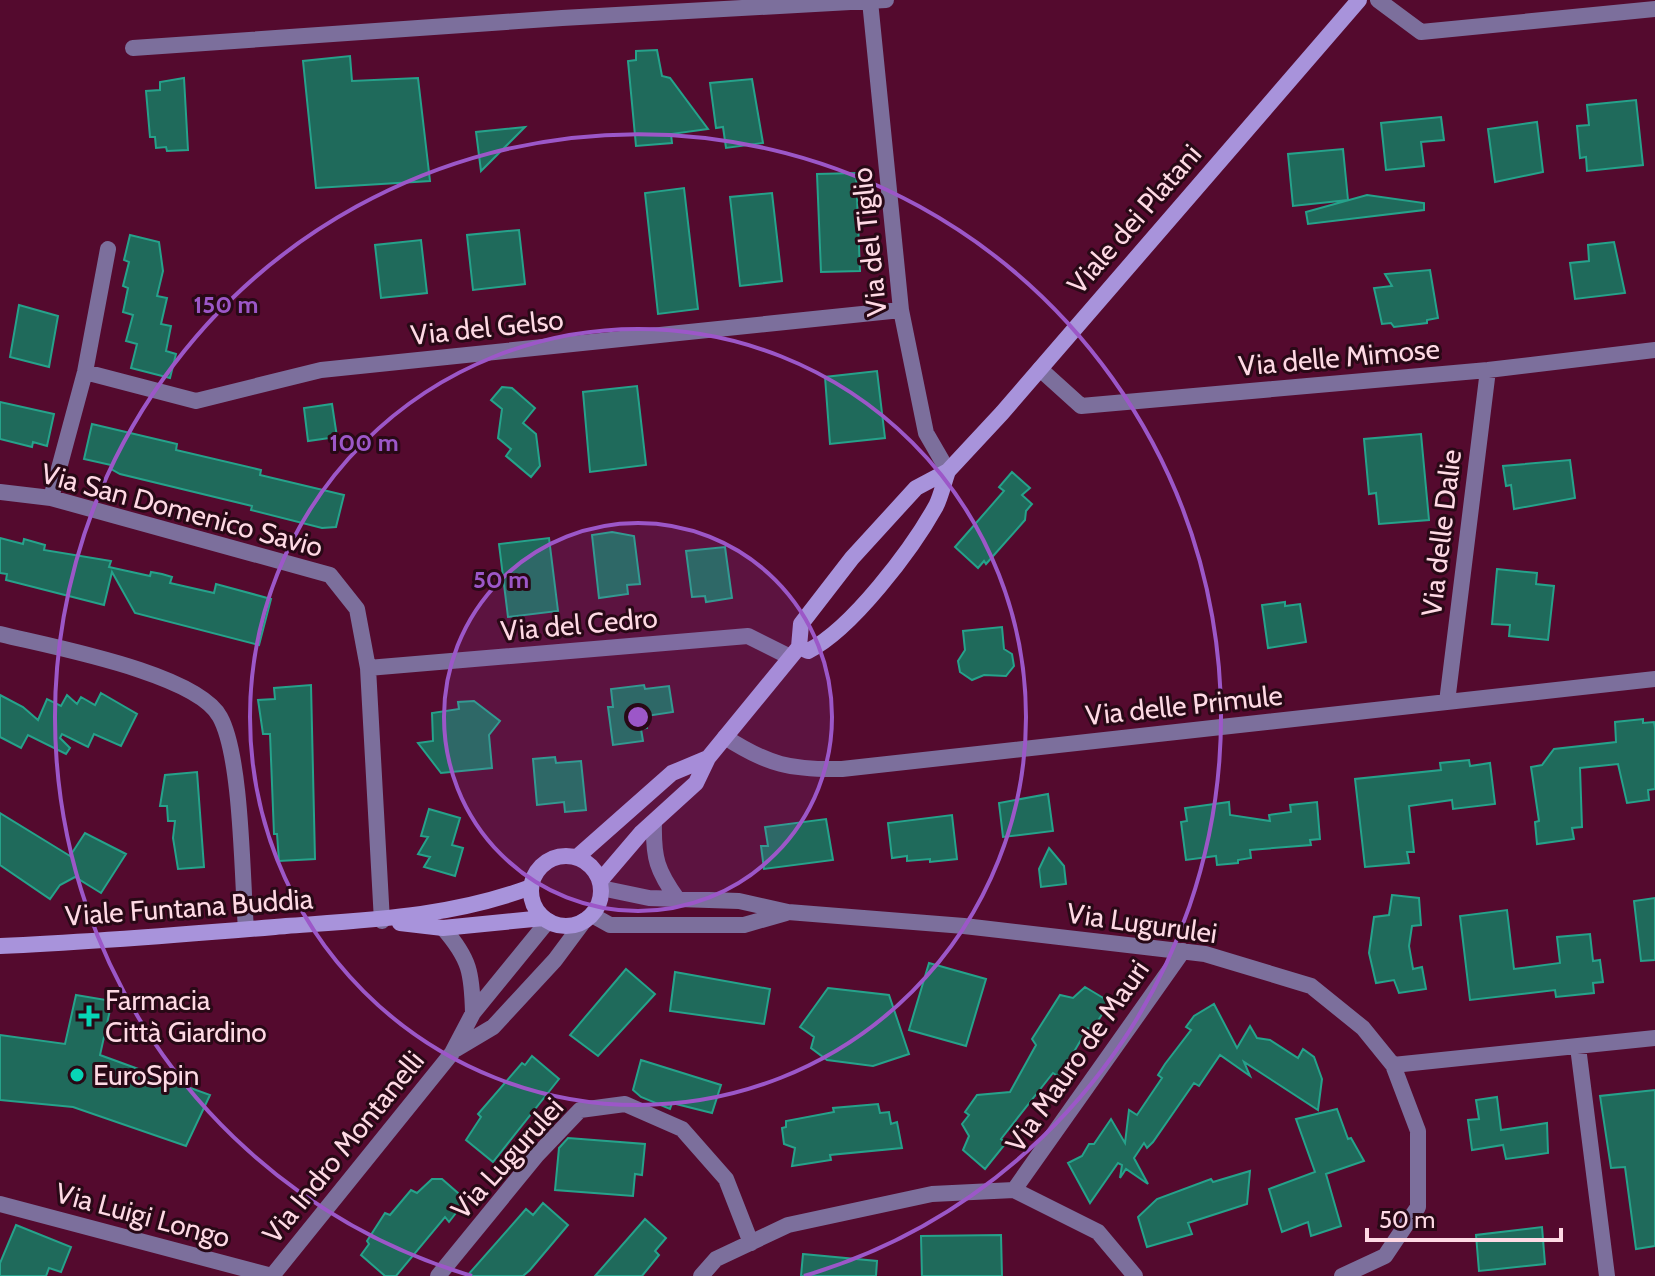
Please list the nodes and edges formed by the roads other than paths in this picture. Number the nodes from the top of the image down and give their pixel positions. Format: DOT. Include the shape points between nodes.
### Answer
graph roads {
  1 [pos="1359,0"];
  2 [pos="1378,0"];
  3 [pos="878,1"];
  4 [pos="1655,9"];
  5 [pos="133,48"];
  6 [pos="108,249"];
  7 [pos="901,310"];
  8 [pos="1655,350"];
  9 [pos="1040,369"];
  10 [pos="1488,370"];
  11 [pos="85,372"];
  12 [pos="948,471"];
  13 [pos="0,492"];
  14 [pos="51,498"];
  15 [pos="0,634"];
  16 [pos="794,652"];
  17 [pos="368,668"];
  18 [pos="1655,679"];
  19 [pos="1447,702"];
  20 [pos="725,737"];
  21 [pos="708,758"];
  22 [pos="654,822"];
  23 [pos="577,857"];
  24 [pos="601,885"];
  25 [pos="531,887"];
  26 [pos="678,900"];
  27 [pos="788,912"];
  28 [pos="588,918"];
  29 [pos="546,919"];
  30 [pos="382,921"];
  31 [pos="443,928"];
  32 [pos="246,929"];
  33 [pos="0,946"];
  34 [pos="1183,951"];
  35 [pos="473,1013"];
  36 [pos="1655,1038"];
  37 [pos="1578,1047"];
  38 [pos="454,1050"];
  39 [pos="1393,1065"];
  40 [pos="1014,1190"];
  41 [pos="0,1204"];
  42 [pos="751,1243"];
  43 [pos="272,1276"];
  44 [pos="438,1276"];
  45 [pos="701,1276"];
  46 [pos="1135,1276"];
  47 [pos="1342,1276"];
  48 [pos="1607,1276"];
  1 -- 9 [label="main road, Viale dei Platani"];
  2 -- 4 [label="street" via="1421,32"];
  3 -- 5 [label="street"];
  3 -- 7 [label="street, Via del Tiglio"];
  6 -- 11 [label="street"];
  7 -- 11 [label="street, Via del Gelso" via="321,370 196,401"];
  7 -- 12 [label="street, Via del Tiglio" via="926,433"];
  8 -- 10 [label="street, Via delle Mimose"];
  9 -- 10 [label="street, Via delle Mimose" via="1081,406"];
  9 -- 12 [label="main road, Viale dei Platani"];
  10 -- 19 [label="street, Via delle Dalie"];
  11 -- 14 [label="street"];
  12 -- 16 [label="main road, Viale dei Platani" via="916,488 823,591 801,624"];
  12 -- 16 [label="main road, Viale dei Platani" via="937,504 885,580 828,641"];
  13 -- 14 [label="street, Via San Domenico Savio"];
  14 -- 17 [label="street, Via San Domenico Savio" via="330,575 357,609"];
  15 -- 32 [label="street" via="164,679 197,695 220,715 233,757"];
  16 -- 17 [label="street, Via del Cedro" via="748,636"];
  16 -- 20 [label="main road, Viale dei Platani"];
  17 -- 30 [label="street, Via San Domenico Savio"];
  18 -- 19 [label="street, Via delle Primule"];
  19 -- 20 [label="street, Via delle Primule" via="842,769 799,770 760,760"];
  20 -- 21 [label="main road, Viale dei Platani"];
  21 -- 22 [label="main road, Viale dei Platani" via="696,783"];
  21 -- 23 [label="main road, Viale dei Platani" via="672,773"];
  22 -- 24 [label="main road, Viale dei Platani"];
  22 -- 26 [label="street" via="658,872"];
  23 -- 24 [label="main road" via="594,869"];
  23 -- 25 [label="main road, Viale dei Platani" via="550,859 539,868"];
  24 -- 26 [label="street, Via Lugurulei"];
  24 -- 28 [label="main road, Viale dei Platani" via="600,902"];
  25 -- 29 [label="main road" via="535,907"];
  25 -- 30 [label="main road, Viale Funtana Buddia" via="484,905"];
  26 -- 27 [label="street, Via Lugurulei" via="739,901"];
  27 -- 28 [label="street, Via Lugurulei" via="744,925 610,925"];
  27 -- 34 [label="street, Via Lugurulei"];
  28 -- 29 [label="main road" via="563,926"];
  28 -- 38 [label="street, Via Indro Montanelli" via="493,1027"];
  29 -- 31 [label="main road, Viale Funtana Buddia"];
  29 -- 35 [label="street, Via Indro Montanelli"];
  30 -- 31 [label="main road, Viale Funtana Buddia"];
  30 -- 32 [label="main road, Viale Funtana Buddia"];
  31 -- 35 [label="street" via="470,966"];
  32 -- 33 [label="main road, Viale Funtana Buddia"];
  34 -- 39 [label="street, Via Lugurulei" via="1311,986 1363,1028"];
  34 -- 40 [label="street, Via Mauro de Mauri"];
  35 -- 38 [label="street, Via Indro Montanelli"];
  36 -- 37 [label="street"];
  37 -- 39 [label="street"];
  37 -- 48 [label="street"];
  38 -- 43 [label="street, Via Indro Montanelli"];
  39 -- 47 [label="street, Via Lugurulei" via="1418,1131 1418,1207 1385,1256"];
  40 -- 42 [label="street" via="932,1194 788,1225"];
  40 -- 46 [label="street" via="1098,1232"];
  41 -- 43 [label="street, Via Luigi Longo"];
  42 -- 44 [label="street, Via Lugurulei" via="726,1179 682,1129 625,1104 580,1110"];
  42 -- 45 [label="street" via="716,1259"];
}
